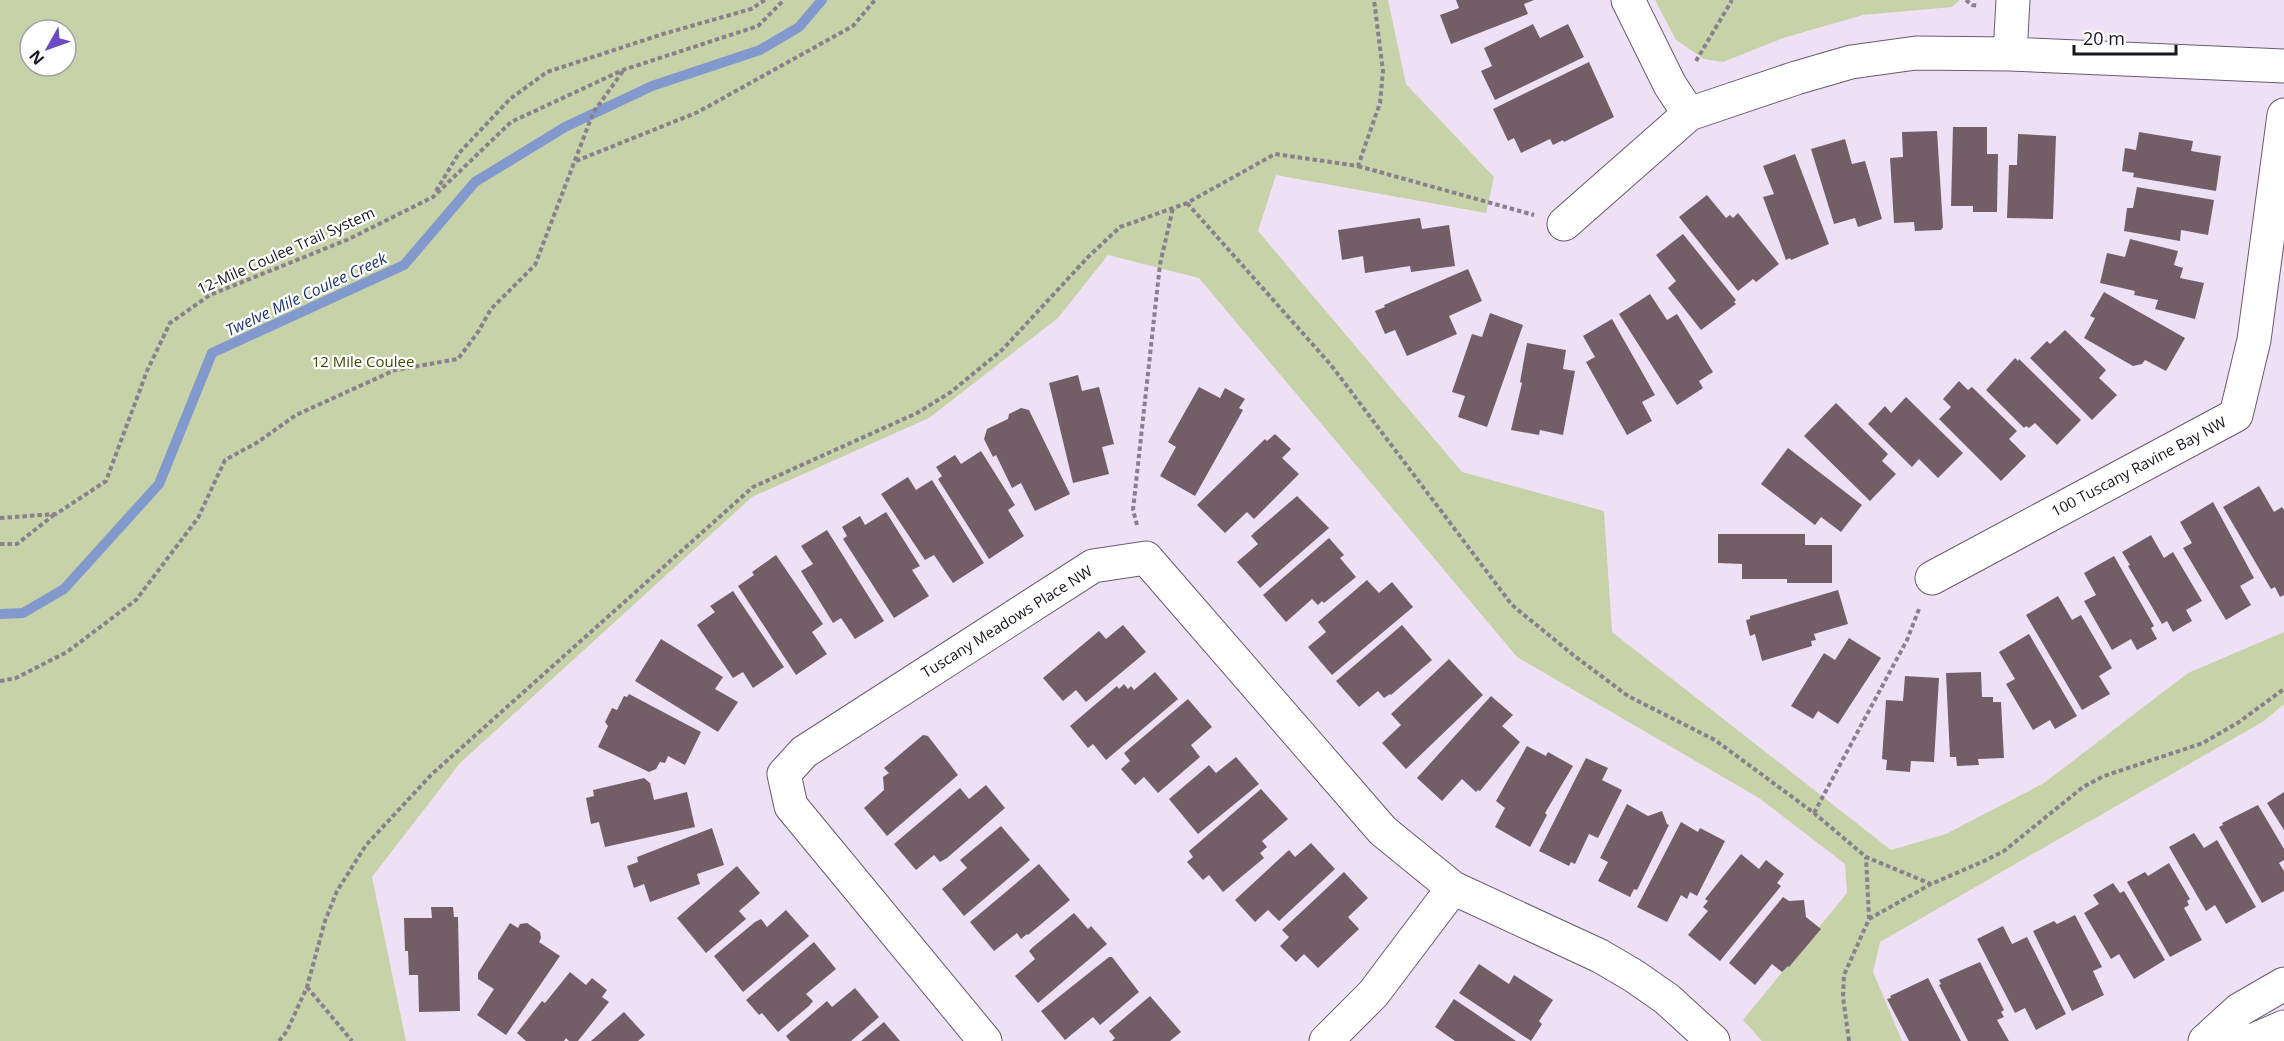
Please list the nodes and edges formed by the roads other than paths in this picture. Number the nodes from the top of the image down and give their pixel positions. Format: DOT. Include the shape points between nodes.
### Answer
graph roads {
  1 [pos="1628,0"];
  2 [pos="2013,0"];
  3 [pos="2010,54"];
  4 [pos="2284,66"];
  5 [pos="1689,114"];
  6 [pos="2284,115"];
  7 [pos="1564,224"];
  8 [pos="1932,578"];
  9 [pos="1453,888"];
  10 [pos="2284,984"];
  11 [pos="2284,1027"];
  12 [pos="986,1041"];
  13 [pos="1326,1041"];
  14 [pos="1713,1041"];
  15 [pos="2205,1041"];
  16 [pos="2237,1041"];
  1 -- 5 [label="street" via="1670,85"];
  2 -- 3 [label="street"];
  3 -- 4 [label="street"];
  3 -- 5 [label="street" via="1916,53 1851,62"];
  5 -- 7 [label="street"];
  6 -- 8 [label="street, 100 Tuscany Ravine Bay NW" via="2254,340 2236,415"];
  9 -- 12 [label="street, Tuscany Meadows Place NW" via="1383,831 1146,558 1093,566 804,752 784,774 790,806"];
  9 -- 13 [label="street" via="1373,994"];
  9 -- 14 [label="street" via="1600,956 1634,976 1667,999"];
  10 -- 15 [label="street" via="2239,1010"];
  11 -- 16 [label="street" via="2254,1040"];
}
